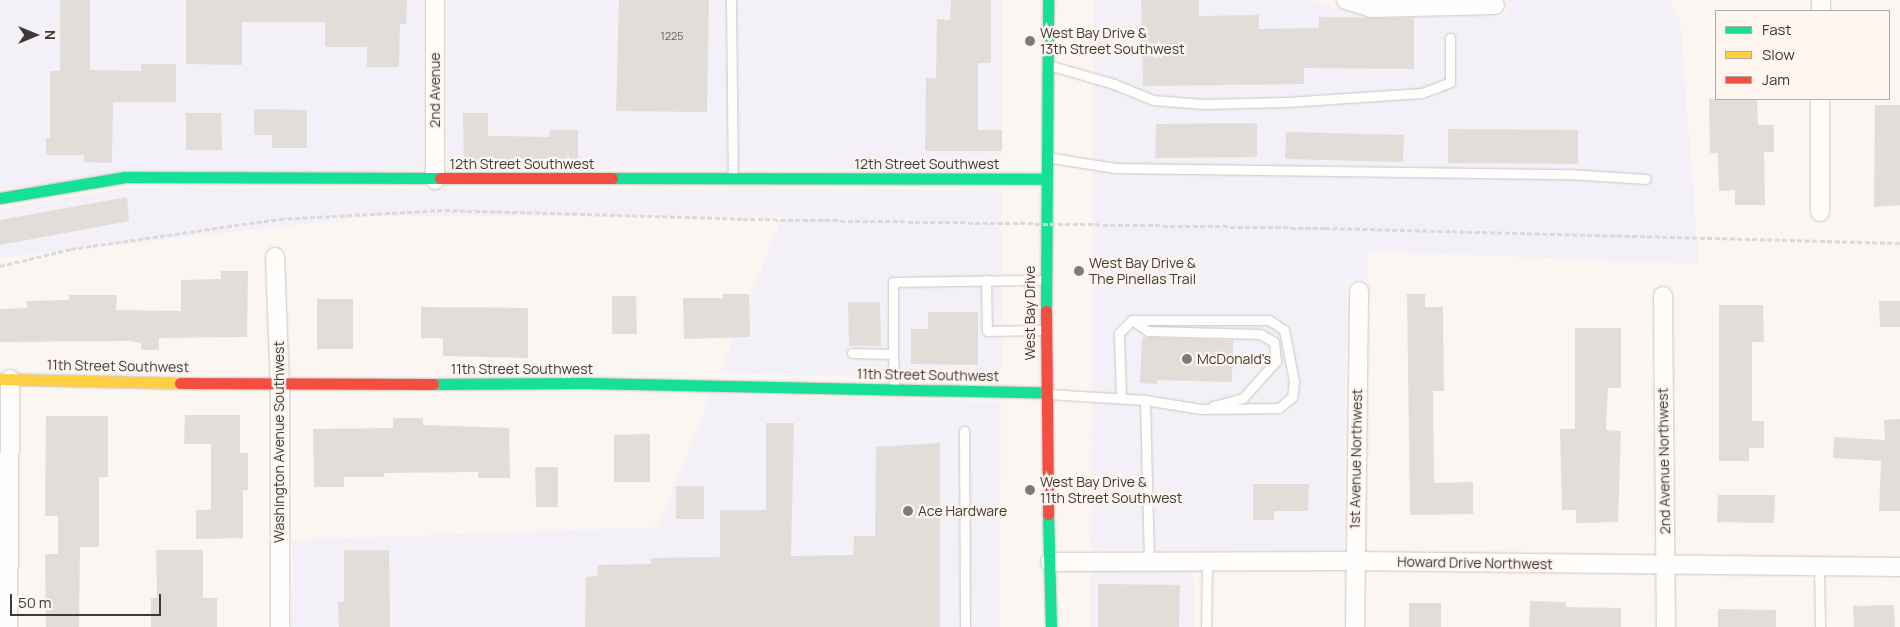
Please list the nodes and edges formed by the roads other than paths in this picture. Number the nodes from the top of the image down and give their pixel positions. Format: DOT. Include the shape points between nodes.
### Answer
graph roads {
  1 [pos="435,0"];
  2 [pos="731,0"];
  3 [pos="1048,0"];
  4 [pos="1346,0"];
  5 [pos="1495,5"];
  6 [pos="1450,38"];
  7 [pos="1050,66"];
  8 [pos="1820,100"];
  9 [pos="1046,158"];
  10 [pos="733,179"];
  11 [pos="1046,179"];
  12 [pos="1646,179"];
  13 [pos="435,180"];
  14 [pos="0,198"];
  15 [pos="1820,212"];
  16 [pos="275,257"];
  17 [pos="986,280"];
  18 [pos="1045,280"];
  19 [pos="1359,291"];
  20 [pos="1662,296"];
  21 [pos="1132,320"];
  22 [pos="1045,330"];
  23 [pos="852,353"];
  24 [pos="893,354"];
  25 [pos="5,379"];
  26 [pos="280,385"];
  27 [pos="894,389"];
  28 [pos="1045,393"];
  29 [pos="1121,398"];
  30 [pos="1145,400"];
  31 [pos="1201,409"];
  32 [pos="964,431"];
  33 [pos="1149,561"];
  34 [pos="1207,561"];
  35 [pos="1355,561"];
  36 [pos="1050,562"];
  37 [pos="1666,566"];
  38 [pos="1819,567"];
  39 [pos="1900,567"];
  40 [pos="8,627"];
  41 [pos="280,627"];
  42 [pos="965,627"];
  43 [pos="1051,627"];
  44 [pos="1206,627"];
  45 [pos="1355,627"];
  46 [pos="1666,627"];
  47 [pos="1820,627"];
  1 -- 13 [label="street, 2nd Avenue"];
  2 -- 10 [label="lane"];
  3 -- 7 [label="street, West Bay Drive"];
  4 -- 5 [label="street" via="1372,8"];
  6 -- 7 [label="lane" via="1450,82 1422,93 1287,102 1204,104 1161,101"];
  7 -- 9 [label="street, West Bay Drive"];
  8 -- 15 [label="street"];
  9 -- 11 [label="street, West Bay Drive"];
  9 -- 12 [label="lane" via="1115,168 1569,174"];
  10 -- 11 [label="street, 12th Street Southwest"];
  10 -- 13 [label="street, 12th Street Southwest"];
  11 -- 18 [label="street, West Bay Drive"];
  13 -- 14 [label="street, 12th Street Southwest" via="125,177"];
  16 -- 26 [label="street, Washington Avenue Southwest"];
  17 -- 18 [label="lane"];
  17 -- 22 [label="lane" via="987,331"];
  17 -- 24 [label="lane" via="893,282"];
  18 -- 22 [label="street, West Bay Drive"];
  19 -- 35 [label="street, 1st Avenue Northwest"];
  20 -- 37 [label="street, 2nd Avenue Northwest"];
  21 -- 29 [label="lane" via="1119,333"];
  21 -- 31 [label="lane" via="1148,331 1260,334 1274,342 1276,361 1242,398"];
  21 -- 31 [label="lane" via="1269,320 1284,330 1294,381 1292,397 1279,408"];
  22 -- 28 [label="street, West Bay Drive"];
  23 -- 24 [label="lane"];
  24 -- 27 [label="lane"];
  25 -- 26 [label="street, 11th Street Southwest"];
  25 -- 40 [label="street"];
  26 -- 27 [label="street, 11th Street Southwest" via="586,383"];
  26 -- 41 [label="street, Washington Avenue Southwest"];
  27 -- 28 [label="street, 11th Street Southwest"];
  28 -- 29 [label="lane"];
  28 -- 36 [label="street, West Bay Drive"];
  29 -- 30 [label="lane"];
  30 -- 31 [label="lane"];
  30 -- 33 [label="lane"];
  32 -- 42 [label="lane"];
  33 -- 34 [label="street, Howard Drive Northwest"];
  33 -- 36 [label="street, Howard Drive Northwest"];
  34 -- 35 [label="street, Howard Drive Northwest"];
  34 -- 44 [label="lane"];
  35 -- 37 [label="street, Howard Drive Northwest"];
  35 -- 45 [label="street, 1st Avenue Northwest"];
  36 -- 43 [label="street, West Bay Drive"];
  37 -- 38 [label="street, Howard Drive Northwest"];
  37 -- 46 [label="street, 2nd Avenue Northwest"];
  38 -- 39 [label="street, Howard Drive Northwest"];
  38 -- 47 [label="lane"];
}
